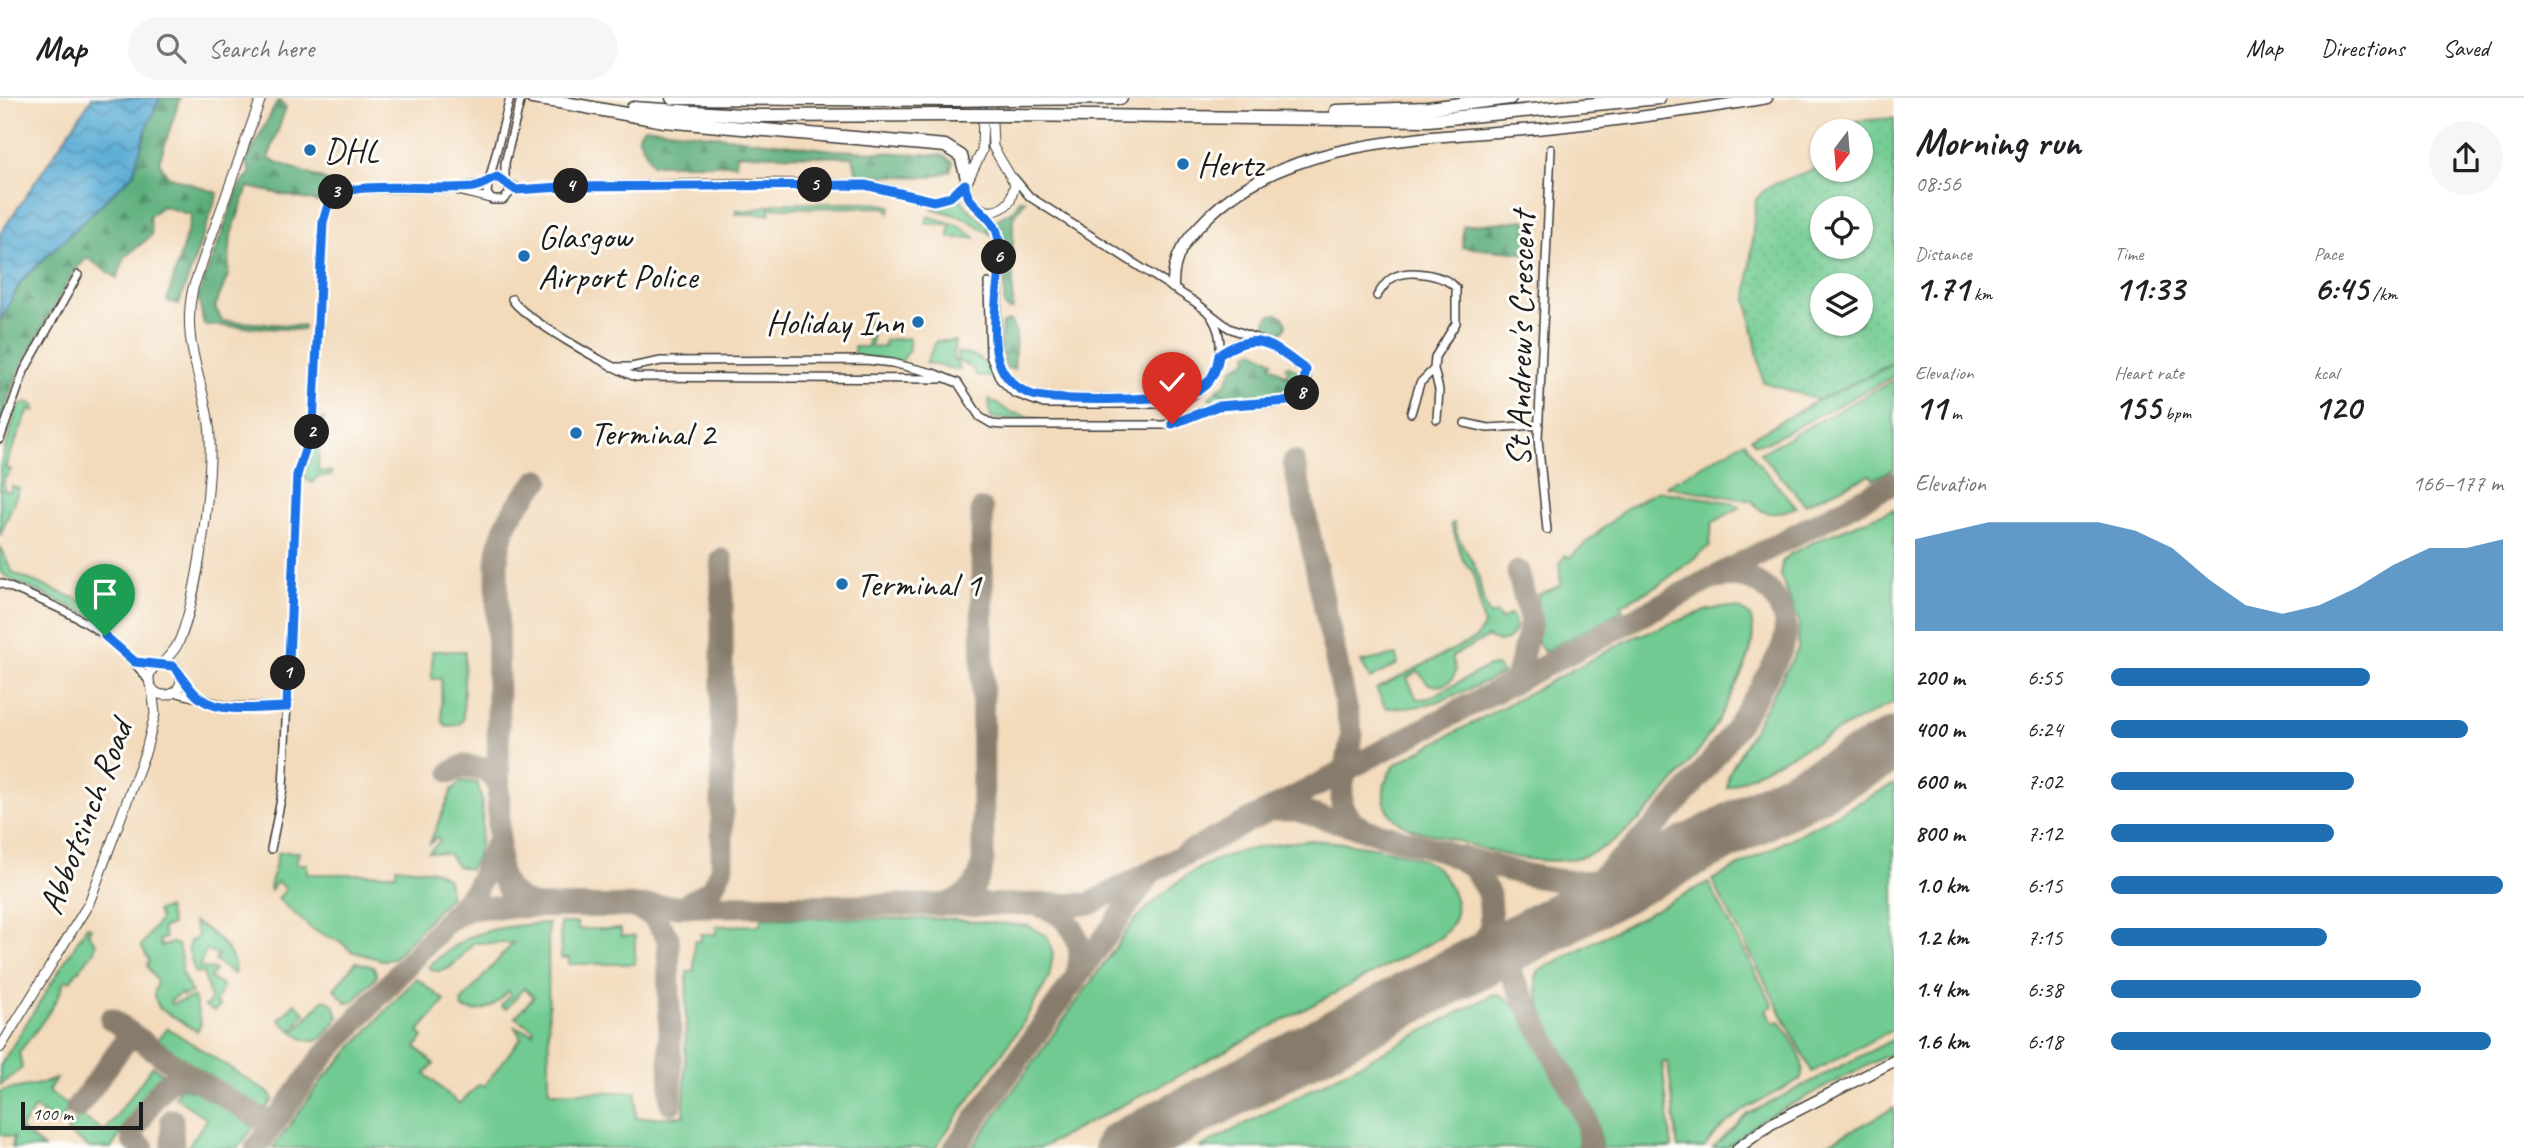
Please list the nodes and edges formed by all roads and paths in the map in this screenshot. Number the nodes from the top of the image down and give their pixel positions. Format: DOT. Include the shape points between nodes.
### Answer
graph roads {
  1 [pos="261,98"];
  2 [pos="510,98"];
  3 [pos="521,98"];
  4 [pos="532,98"];
  5 [pos="672,98"];
  6 [pos="876,98"];
  7 [pos="983,98"];
  8 [pos="991,98"];
  9 [pos="1121,98"];
  10 [pos="1510,98"];
  11 [pos="1659,98"];
  12 [pos="1767,98"];
  13 [pos="1007,99"];
  14 [pos="953,100"];
  15 [pos="833,101"];
  16 [pos="665,116"];
  17 [pos="1152,116"];
  18 [pos="1551,149"];
  19 [pos="1012,175"];
  20 [pos="966,181"];
  21 [pos="488,182"];
  22 [pos="507,183"];
  23 [pos="449,189"];
  24 [pos="492,200"];
  25 [pos="985,211"];
  26 [pos="78,275"];
  27 [pos="988,283"];
  28 [pos="1173,287"];
  29 [pos="1377,296"];
  30 [pos="512,299"];
  31 [pos="1210,314"];
  32 [pos="1263,341"];
  33 [pos="1219,355"];
  34 [pos="612,367"];
  35 [pos="1434,369"];
  36 [pos="951,380"];
  37 [pos="1040,400"];
  38 [pos="1411,413"];
  39 [pos="1437,419"];
  40 [pos="1465,423"];
  41 [pos="1539,425"];
  42 [pos="0,439"];
  43 [pos="1547,530"];
  44 [pos="0,583"];
  45 [pos="176,647"];
  46 [pos="135,662"];
  47 [pos="160,665"];
  48 [pos="176,668"];
  49 [pos="181,679"];
  50 [pos="151,685"];
  51 [pos="172,693"];
  52 [pos="200,698"];
  53 [pos="287,707"];
  54 [pos="155,714"];
  55 [pos="271,849"];
  56 [pos="0,1048"];
  57 [pos="1894,1061"];
  58 [pos="1738,1148"];
  1 -- 45 [label="street" via="187,313 212,452 192,593"];
  2 -- 21 [label="street"];
  3 -- 22 [label="street" via="505,163"];
  4 -- 16 [label="highway"];
  5 -- 15 [label="highway"];
  6 -- 15 [label="highway"];
  7 -- 20 [label="street" via="982,151"];
  8 -- 19 [label="street" via="993,147"];
  9 -- 13 [label="highway"];
  10 -- 17 [label="highway" via="1428,108"];
  11 -- 17 [label="highway" via="1428,120"];
  12 -- 28 [label="main road" via="1390,144 1290,165 1234,194 1196,228 1176,257"];
  13 -- 14 [label="highway, bridge"];
  14 -- 15 [label="highway"];
  16 -- 17 [label="highway, bridge"];
  16 -- 20 [label="highway" via="945,146 961,156"];
  18 -- 41 [label="street, St Andrew's Crescent"];
  19 -- 25 [label="street" via="1015,188 1008,205"];
  19 -- 28 [label="street" via="1030,197"];
  20 -- 22 [label="street" via="950,197 934,201 865,185 526,190"];
  20 -- 25 [label="street" via="969,199"];
  21 -- 22 [label="street" via="497,177"];
  21 -- 23 [label="street"];
  21 -- 24 [label="street" via="486,190"];
  22 -- 24 [label="street" via="507,198"];
  23 -- 24 [label="street"];
  23 -- 53 [label="street" via="346,189 333,194 327,205 313,425 297,475"];
  25 -- 37 [label="street" via="999,243 997,358 1015,385"];
  26 -- 42 [label="street" via="27,363"];
  27 -- 37 [label="street" via="989,350 995,368 1014,393"];
  28 -- 31 [label="street"];
  29 -- 35 [label="street" via="1387,281 1399,274 1430,275 1456,288 1456,323 1438,348"];
  30 -- 34 [label="street" via="530,317"];
  31 -- 32 [label="street" via="1229,328"];
  31 -- 33 [label="street" via="1219,333"];
  32 -- 33 [label="street" via="1240,342"];
  32 -- 36 [label="street" via="1306,370 1301,395 1289,401 1218,406 1163,425 992,424 980,417 958,383"];
  33 -- 37 [label="street" via="1214,374 1196,392 1167,398"];
  34 -- 36 [label="street" via="641,378"];
  34 -- 36 [label="street" via="661,361 866,360"];
  35 -- 38 [label="street" via="1420,383"];
  35 -- 39 [label="street" via="1439,390"];
  40 -- 41 [label="street" via="1488,428"];
  41 -- 43 [label="street, St Andrew's Crescent"];
  44 -- 46 [label="street" via="84,619"];
  45 -- 47 [label="street"];
  45 -- 48 [label="street"];
  46 -- 47 [label="street"];
  46 -- 50 [label="street"];
  47 -- 48 [label="street"];
  47 -- 50 [label="street" via="150,674"];
  48 -- 49 [label="street"];
  49 -- 51 [label="street"];
  49 -- 52 [label="street"];
  50 -- 51 [label="street" via="160,694"];
  50 -- 54 [label="street, Abbotsinch Road"];
  51 -- 52 [label="street"];
  51 -- 54 [label="street, Abbotsinch Road"];
  52 -- 53 [label="street" via="228,706"];
  53 -- 55 [label="street" via="283,789"];
  54 -- 56 [label="street, Abbotsinch Road" via="89,903"];
  57 -- 58 [label="main road" via="1771,1124"];
}
